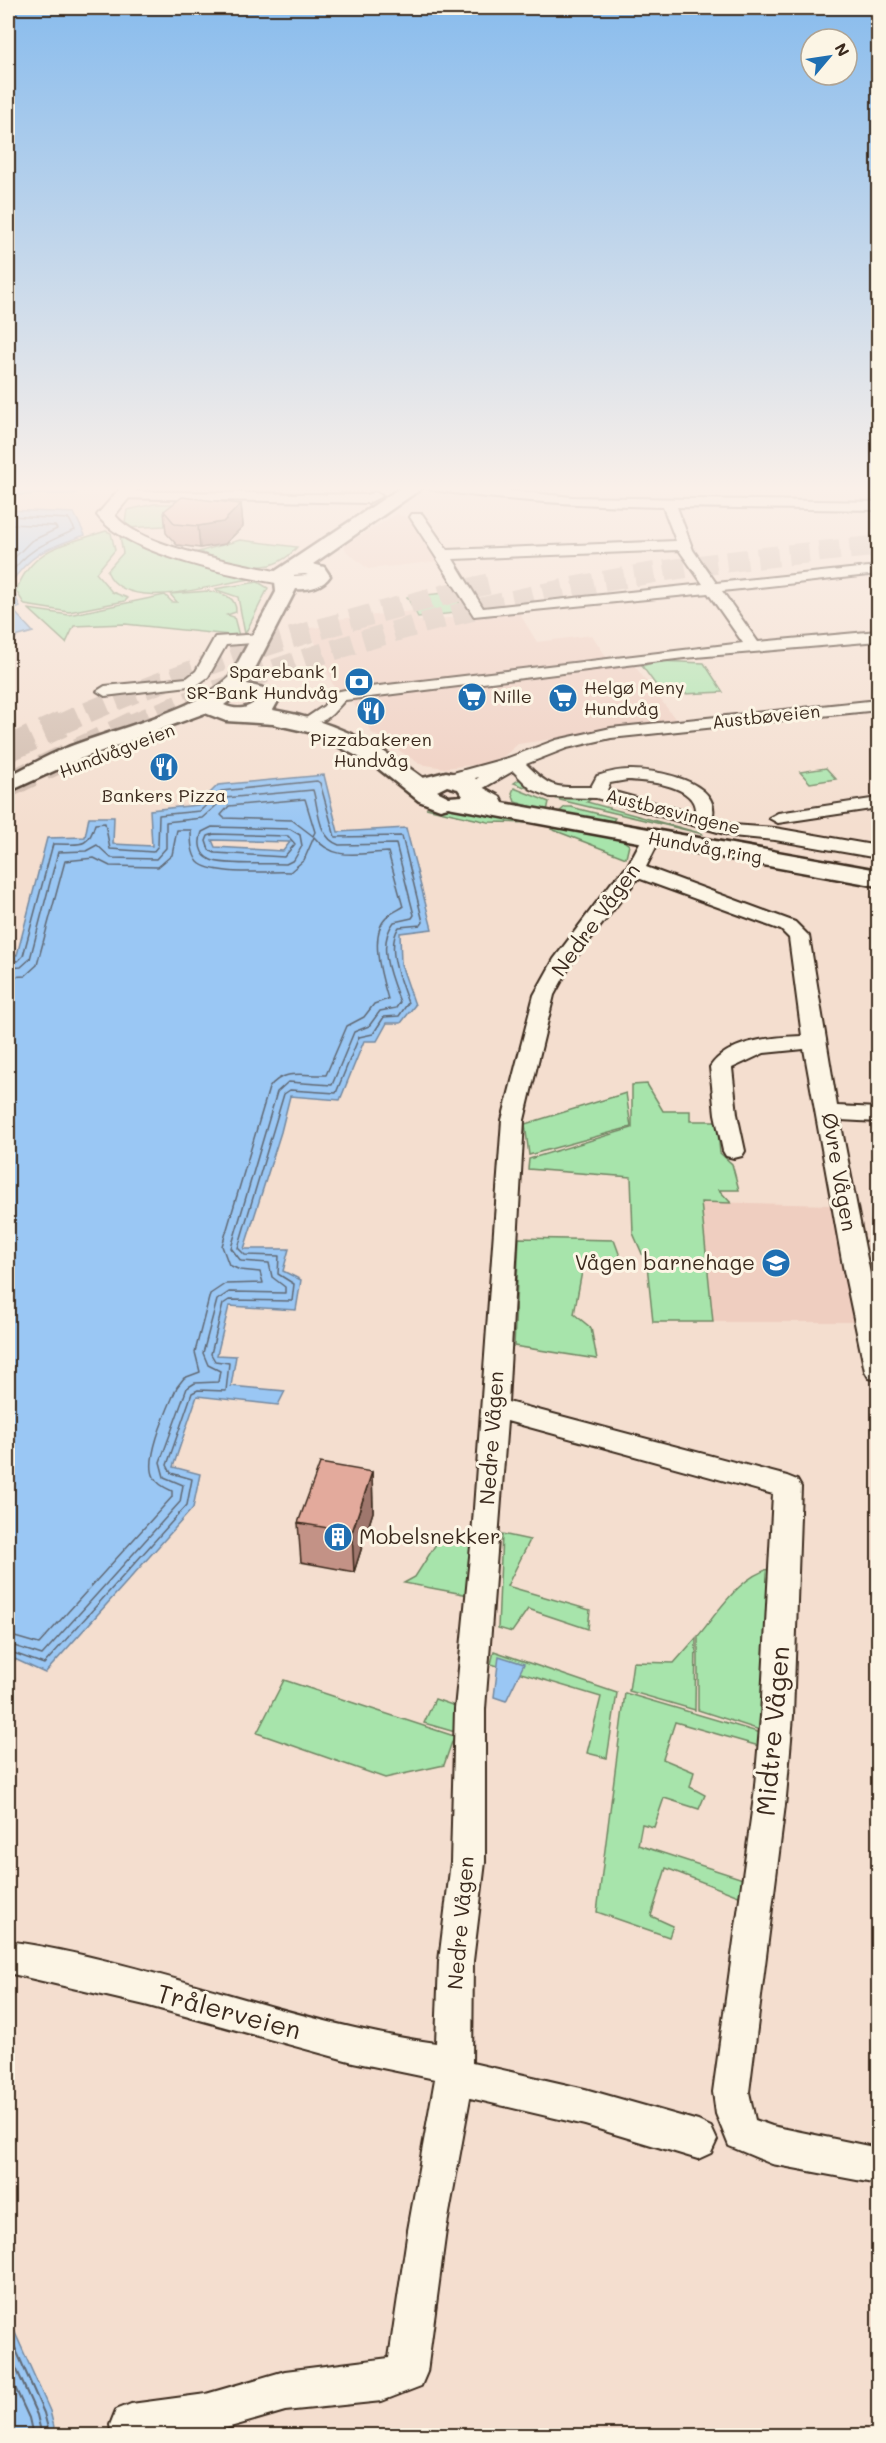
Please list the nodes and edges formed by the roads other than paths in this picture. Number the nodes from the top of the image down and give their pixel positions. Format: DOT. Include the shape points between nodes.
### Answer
graph roads {
  1 [pos="282,600"];
  2 [pos="295,600"];
  3 [pos="471,600"];
  4 [pos="599,600"];
  5 [pos="719,600"];
  6 [pos="879,636"];
  7 [pos="261,639"];
  8 [pos="753,646"];
  9 [pos="105,691"];
  10 [pos="262,697"];
  11 [pos="229,705"];
  12 [pos="879,705"];
  13 [pos="829,710"];
  14 [pos="314,718"];
  15 [pos="757,733"];
  16 [pos="513,762"];
  17 [pos="8,785"];
  18 [pos="454,789"];
  19 [pos="597,793"];
  20 [pos="8,799"];
  21 [pos="879,803"];
  22 [pos="778,818"];
  23 [pos="702,820"];
  24 [pos="651,838"];
  25 [pos="879,852"];
  26 [pos="635,870"];
  27 [pos="879,878"];
  28 [pos="814,1042"];
  29 [pos="829,1113"];
  30 [pos="879,1116"];
  31 [pos="734,1151"];
  32 [pos="879,1371"];
  33 [pos="494,1408"];
  34 [pos="8,1957"];
  35 [pos="452,2070"];
  36 [pos="698,2140"];
  37 [pos="879,2166"];
  38 [pos="133,2436"];
  1 -- 7 [label="main road"];
  2 -- 10 [label="main road" via="259,674"];
  3 -- 4 [label="street" via="479,613"];
  5 -- 8 [label="street"];
  6 -- 8 [label="street"];
  7 -- 9 [label="street" via="221,640 202,674 191,682"];
  7 -- 11 [label="main road"];
  8 -- 14 [label="street" via="345,694"];
  10 -- 11 [label="main road" via="263,708"];
  10 -- 14 [label="main road, Hundvåg ring"];
  11 -- 17 [label="main road, Hundvågveien" via="72,754"];
  11 -- 18 [label="main road, Hundvåg ring" via="333,731"];
  11 -- 20 [label="main road, Hundvågveien" via="188,724 109,751"];
  12 -- 13 [label="street, Austbøveien"];
  13 -- 15 [label="street" via="840,723"];
  13 -- 16 [label="street, Austbøveien" via="611,733 562,744"];
  14 -- 18 [label="main road, Hundvåg ring" via="358,736"];
  16 -- 18 [label="street, Austbøveien"];
  16 -- 19 [label="street, Austbøsvingene" via="550,792"];
  18 -- 24 [label="main road, Hundvåg ring" via="531,817"];
  19 -- 23 [label="street, Austbøsvingene"];
  19 -- 23 [label="street" via="603,780 611,776 648,774 699,794 705,805"];
  21 -- 22 [label="street"];
  23 -- 25 [label="street, Austbøsvingene" via="732,830"];
  24 -- 26 [label="street, Nedre Vågen"];
  24 -- 27 [label="main road, Hundvåg ring"];
  26 -- 28 [label="street, Øvre Vågen" via="795,930"];
  26 -- 33 [label="street, Nedre Vågen" via="561,963 544,995 534,1027 513,1120"];
  28 -- 29 [label="street, Øvre Vågen"];
  28 -- 31 [label="street" via="763,1045 721,1067"];
  29 -- 30 [label="street"];
  29 -- 32 [label="street, Øvre Vågen" via="864,1313"];
  33 -- 35 [label="street, Nedre Vågen" via="470,1709 468,1862 456,1961"];
  33 -- 37 [label="street, Midtre Vågen" via="787,1488 773,1767 731,2092 742,2133 772,2145"];
  34 -- 35 [label="street, Trålerveien"];
  35 -- 36 [label="street"];
  35 -- 38 [label="street, Nedre Vågen" via="453,2089 427,2230 407,2372 382,2381 285,2391 206,2414 130,2424"];
}
